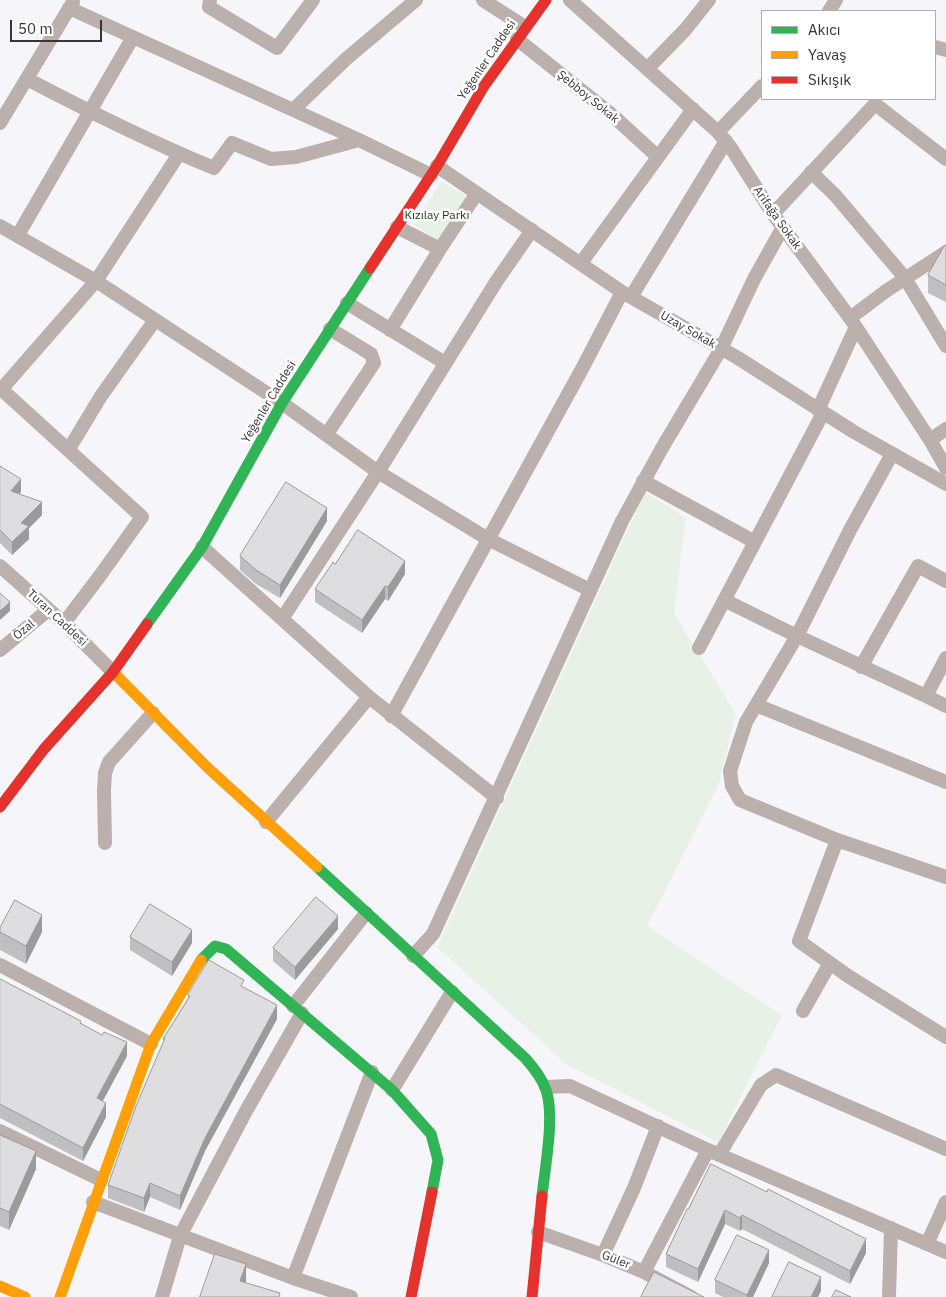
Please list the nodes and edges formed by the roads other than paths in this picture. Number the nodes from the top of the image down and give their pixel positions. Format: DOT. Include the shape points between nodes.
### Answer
graph roads {
  1 [pos="210,0"];
  2 [pos="313,0"];
  3 [pos="416,0"];
  4 [pos="483,0"];
  5 [pos="546,0"];
  6 [pos="570,0"];
  7 [pos="710,0"];
  8 [pos="72,4"];
  9 [pos="521,33"];
  10 [pos="133,37"];
  11 [pos="647,69"];
  12 [pos="27,78"];
  13 [pos="761,87"];
  14 [pos="6,99"];
  15 [pos="877,101"];
  16 [pos="693,108"];
  17 [pos="293,110"];
  18 [pos="89,112"];
  19 [pos="0,123"];
  20 [pos="722,137"];
  21 [pos="359,140"];
  22 [pos="179,154"];
  23 [pos="658,157"];
  24 [pos="946,159"];
  25 [pos="434,170"];
  26 [pos="811,172"];
  27 [pos="477,193"];
  28 [pos="773,214"];
  29 [pos="0,226"];
  30 [pos="783,227"];
  31 [pos="397,228"];
  32 [pos="532,230"];
  33 [pos="18,235"];
  34 [pos="440,249"];
  35 [pos="946,252"];
  36 [pos="581,263"];
  37 [pos="905,278"];
  38 [pos="96,281"];
  39 [pos="626,294"];
  40 [pos="347,303"];
  41 [pos="155,320"];
  42 [pos="852,324"];
  43 [pos="330,329"];
  44 [pos="390,330"];
  45 [pos="946,346"];
  46 [pos="721,349"];
  47 [pos="445,363"];
  48 [pos="0,389"];
  49 [pos="282,403"];
  50 [pos="820,411"];
  51 [pos="946,429"];
  52 [pos="327,434"];
  53 [pos="930,440"];
  54 [pos="69,449"];
  55 [pos="892,454"];
  56 [pos="946,468"];
  57 [pos="378,472"];
  58 [pos="643,481"];
  59 [pos="946,484"];
  60 [pos="488,539"];
  61 [pos="755,542"];
  62 [pos="202,548"];
  63 [pos="0,566"];
  64 [pos="946,580"];
  65 [pos="590,590"];
  66 [pos="724,600"];
  67 [pos="48,610"];
  68 [pos="282,620"];
  69 [pos="64,623"];
  70 [pos="797,636"];
  71 [pos="699,648"];
  72 [pos="0,650"];
  73 [pos="946,658"];
  74 [pos="861,667"];
  75 [pos="113,672"];
  76 [pos="926,696"];
  77 [pos="369,697"];
  78 [pos="756,705"];
  79 [pos="946,706"];
  80 [pos="153,713"];
  81 [pos="391,716"];
  82 [pos="946,782"];
  83 [pos="496,798"];
  84 [pos="0,807"];
  85 [pos="266,822"];
  86 [pos="837,840"];
  87 [pos="105,843"];
  88 [pos="946,878"];
  89 [pos="366,913"];
  90 [pos="413,956"];
  91 [pos="830,963"];
  92 [pos="0,965"];
  93 [pos="452,992"];
  94 [pos="298,1009"];
  95 [pos="803,1012"];
  96 [pos="946,1037"];
  97 [pos="151,1044"];
  98 [pos="372,1072"];
  99 [pos="546,1087"];
  100 [pos="392,1090"];
  101 [pos="658,1126"];
  102 [pos="0,1131"];
  103 [pos="946,1149"];
  104 [pos="714,1152"];
  105 [pos="101,1180"];
  106 [pos="93,1202"];
  107 [pos="946,1202"];
  108 [pos="891,1228"];
  109 [pos="538,1232"];
  110 [pos="180,1236"];
  111 [pos="927,1244"];
  112 [pos="946,1252"];
  113 [pos="603,1255"];
  114 [pos="648,1273"];
  115 [pos="293,1278"];
  116 [pos="0,1286"];
  117 [pos="646,1290"];
  118 [pos="25,1297"];
  119 [pos="60,1297"];
  120 [pos="162,1297"];
  121 [pos="351,1297"];
  122 [pos="411,1297"];
  123 [pos="532,1297"];
  124 [pos="691,1297"];
  125 [pos="889,1297"];
  1 -- 2 [label="street" via="209,7 277,48"];
  3 -- 17 [label="street" via="346,59"];
  4 -- 9 [label="street, Şebboy Sokak"];
  5 -- 9 [label="street, Yeğenler Caddesi"];
  6 -- 11 [label="street, Arifağa Sokak"];
  7 -- 11 [label="street"];
  8 -- 10 [label="street, Uzay Sokak"];
  8 -- 12 [label="street"];
  9 -- 23 [label="street, Şebboy Sokak"];
  9 -- 25 [label="street, Yeğenler Caddesi" via="484,86"];
  10 -- 17 [label="street, Uzay Sokak"];
  10 -- 18 [label="street"];
  11 -- 16 [label="street, Arifağa Sokak"];
  12 -- 14 [label="street"];
  12 -- 18 [label="street"];
  13 -- 20 [label="street"];
  14 -- 19 [label="street"];
  15 -- 24 [label="street"];
  15 -- 26 [label="street"];
  16 -- 20 [label="street, Arifağa Sokak"];
  16 -- 23 [label="street"];
  17 -- 21 [label="street, Uzay Sokak"];
  18 -- 22 [label="street"];
  18 -- 33 [label="street"];
  20 -- 28 [label="street, Arifağa Sokak"];
  20 -- 39 [label="street"];
  21 -- 22 [label="street" via="296,157 271,159 232,143 214,168"];
  21 -- 25 [label="street, Uzay Sokak"];
  22 -- 38 [label="street"];
  23 -- 36 [label="street"];
  25 -- 27 [label="street, Uzay Sokak"];
  25 -- 31 [label="street, Yeğenler Caddesi"];
  26 -- 28 [label="street"];
  26 -- 37 [label="street" via="836,196"];
  27 -- 32 [label="street, Uzay Sokak"];
  27 -- 34 [label="street"];
  28 -- 30 [label="street, Arifağa Sokak"];
  29 -- 33 [label="street"];
  30 -- 42 [label="street, Arifağa Sokak"];
  30 -- 46 [label="street"];
  31 -- 34 [label="street"];
  31 -- 40 [label="street, Yeğenler Caddesi"];
  32 -- 36 [label="street, Uzay Sokak"];
  32 -- 47 [label="street"];
  33 -- 38 [label="street"];
  34 -- 44 [label="street"];
  35 -- 37 [label="street"];
  36 -- 39 [label="street, Uzay Sokak"];
  37 -- 42 [label="street"];
  37 -- 45 [label="street"];
  38 -- 41 [label="street"];
  38 -- 48 [label="street"];
  39 -- 46 [label="street, Uzay Sokak"];
  39 -- 60 [label="street"];
  40 -- 43 [label="street, Yeğenler Caddesi"];
  40 -- 44 [label="street"];
  41 -- 49 [label="street"];
  41 -- 54 [label="street" via="101,396"];
  42 -- 50 [label="street"];
  42 -- 53 [label="street, Arifağa Sokak"];
  43 -- 49 [label="street, Yeğenler Caddesi"];
  43 -- 52 [label="street" via="371,354 374,363"];
  44 -- 47 [label="street"];
  46 -- 50 [label="street, Uzay Sokak"];
  46 -- 58 [label="street"];
  47 -- 57 [label="street"];
  48 -- 54 [label="street"];
  49 -- 52 [label="street"];
  49 -- 62 [label="street, Yeğenler Caddesi"];
  50 -- 55 [label="street, Uzay Sokak"];
  50 -- 61 [label="street"];
  51 -- 53 [label="street"];
  52 -- 57 [label="street"];
  53 -- 56 [label="street, Arifağa Sokak"];
  54 -- 69 [label="street" via="142,517"];
  55 -- 59 [label="street, Uzay Sokak"];
  55 -- 70 [label="street"];
  57 -- 60 [label="street"];
  57 -- 68 [label="street"];
  58 -- 61 [label="street"];
  58 -- 65 [label="street"];
  60 -- 65 [label="street"];
  60 -- 81 [label="street"];
  61 -- 66 [label="street"];
  62 -- 68 [label="street"];
  62 -- 75 [label="street, Yeğenler Caddesi"];
  63 -- 67 [label="street, Turan Caddesi"];
  64 -- 74 [label="street" via="918,566"];
  65 -- 83 [label="street"];
  66 -- 70 [label="street"];
  66 -- 71 [label="street"];
  67 -- 69 [label="street, Turan Caddesi"];
  67 -- 72 [label="street, Özal"];
  68 -- 77 [label="street"];
  69 -- 75 [label="street, Turan Caddesi"];
  70 -- 74 [label="street"];
  70 -- 78 [label="street"];
  73 -- 76 [label="street"];
  74 -- 76 [label="street"];
  75 -- 80 [label="street"];
  75 -- 84 [label="street, Yeğenler Caddesi" via="44,749"];
  76 -- 79 [label="street"];
  77 -- 81 [label="street"];
  77 -- 85 [label="street"];
  78 -- 82 [label="street"];
  78 -- 86 [label="street" via="746,722 730,771 732,786 740,800"];
  80 -- 85 [label="street"];
  80 -- 87 [label="street" via="109,762 104,790"];
  81 -- 83 [label="street"];
  83 -- 90 [label="street" via="433,934"];
  85 -- 89 [label="street"];
  86 -- 88 [label="street"];
  86 -- 91 [label="street" via="799,941"];
  89 -- 90 [label="street"];
  89 -- 94 [label="street"];
  90 -- 93 [label="street"];
  91 -- 95 [label="street"];
  91 -- 96 [label="street"];
  92 -- 97 [label="street"];
  93 -- 99 [label="street" via="525,1058"];
  93 -- 100 [label="street"];
  94 -- 97 [label="street" via="226,949 214,946 204,956"];
  94 -- 98 [label="street"];
  94 -- 110 [label="street"];
  97 -- 105 [label="street"];
  98 -- 100 [label="street"];
  98 -- 115 [label="street"];
  99 -- 101 [label="street" via="570,1086"];
  99 -- 109 [label="street" via="550,1117"];
  100 -- 122 [label="street" via="431,1134 438,1160"];
  101 -- 104 [label="street"];
  101 -- 113 [label="street"];
  102 -- 105 [label="street"];
  103 -- 104 [label="street" via="776,1075 761,1085"];
  104 -- 108 [label="street"];
  104 -- 114 [label="street"];
  105 -- 106 [label="street"];
  106 -- 110 [label="street"];
  106 -- 119 [label="street"];
  107 -- 111 [label="street"];
  108 -- 111 [label="street"];
  108 -- 125 [label="street"];
  109 -- 113 [label="street, Güler"];
  109 -- 123 [label="street"];
  110 -- 115 [label="street"];
  110 -- 120 [label="street"];
  111 -- 112 [label="street"];
  113 -- 114 [label="street, Güler"];
  114 -- 117 [label="street"];
  114 -- 124 [label="street, Güler"];
  115 -- 121 [label="street"];
  116 -- 118 [label="street"];
}
